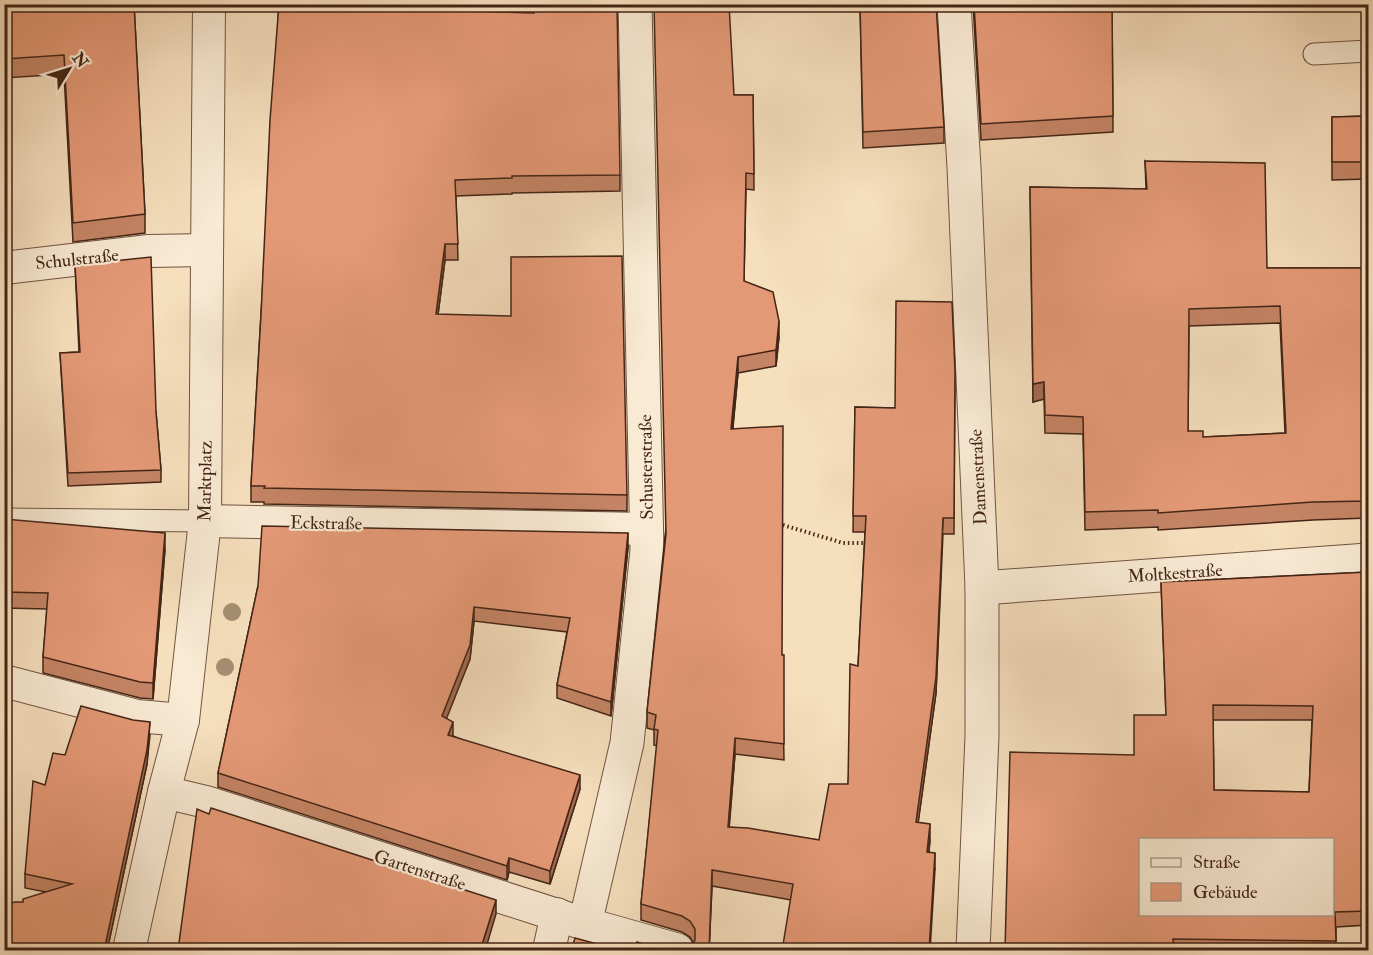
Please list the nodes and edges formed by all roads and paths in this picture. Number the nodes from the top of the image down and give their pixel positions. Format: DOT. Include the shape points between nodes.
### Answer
graph roads {
  1 [pos="209,4"];
  2 [pos="635,4"];
  3 [pos="954,4"];
  4 [pos="1368,51"];
  5 [pos="1314,54"];
  6 [pos="206,250"];
  7 [pos="4,268"];
  8 [pos="4,519"];
  9 [pos="205,521"];
  10 [pos="783,525"];
  11 [pos="647,529"];
  12 [pos="875,543"];
  13 [pos="1368,560"];
  14 [pos="982,588"];
  15 [pos="4,681"];
  16 [pos="183,720"];
  17 [pos="164,792"];
  18 [pos="571,919"];
  19 [pos="129,951"];
  20 [pos="549,951"];
  21 [pos="676,951"];
  22 [pos="973,951"];
  1 -- 6 [label="street, Marktplatz"];
  2 -- 11 [label="street, Schusterstraße"];
  3 -- 14 [label="street, Damenstraße"];
  4 -- 5 [label="lane"];
  6 -- 7 [label="street, Schulstraße" via="149,251"];
  6 -- 9 [label="street, Marktplatz"];
  8 -- 9 [label="lane, Eckstraße"];
  9 -- 11 [label="street, Eckstraße"];
  9 -- 16 [label="street, Marktplatz"];
  10 -- 12 [label="path" via="843,543"];
  11 -- 18 [label="street, Schusterstraße" via="627,742"];
  13 -- 14 [label="street, Moltkestraße"];
  14 -- 22 [label="street, Damenstraße" via="982,736"];
  15 -- 16 [label="street" via="137,716"];
  16 -- 17 [label="street, Marktplatz"];
  17 -- 18 [label="street, Gartenstraße"];
  17 -- 19 [label="street, Marktplatz"];
  18 -- 20 [label="street"];
  18 -- 21 [label="street, Gartenstraße"];
}
